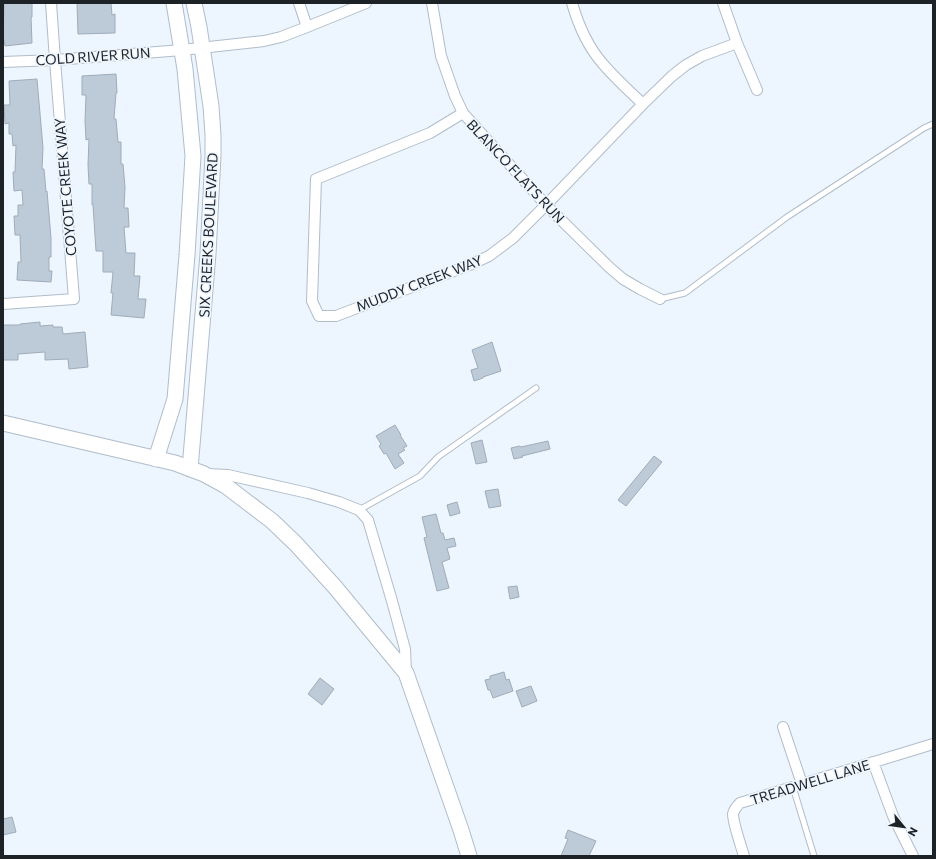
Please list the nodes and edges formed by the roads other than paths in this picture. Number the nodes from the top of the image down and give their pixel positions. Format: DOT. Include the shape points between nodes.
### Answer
graph roads {
  1 [pos="51,3"];
  2 [pos="174,3"];
  3 [pos="194,3"];
  4 [pos="299,3"];
  5 [pos="366,3"];
  6 [pos="432,3"];
  7 [pos="572,3"];
  8 [pos="723,3"];
  9 [pos="307,28"];
  10 [pos="738,43"];
  11 [pos="202,48"];
  12 [pos="182,50"];
  13 [pos="55,60"];
  14 [pos="3,62"];
  15 [pos="757,90"];
  16 [pos="643,104"];
  17 [pos="463,113"];
  18 [pos="933,124"];
  19 [pos="546,205"];
  20 [pos="660,299"];
  21 [pos="3,304"];
  22 [pos="536,388"];
  23 [pos="3,423"];
  24 [pos="156,459"];
  25 [pos="190,469"];
  26 [pos="204,474"];
  27 [pos="359,510"];
  28 [pos="406,673"];
  29 [pos="783,727"];
  30 [pos="933,744"];
  31 [pos="873,762"];
  32 [pos="797,785"];
  33 [pos="469,856"];
  34 [pos="744,856"];
  35 [pos="814,856"];
  36 [pos="913,856"];
  1 -- 13 [label="street, COYOTE CREEK WAY"];
  2 -- 12 [label="street, SIX CREEKS BOULEVARD"];
  3 -- 11 [label="street, SIX CREEKS BOULEVARD"];
  4 -- 9 [label="street"];
  5 -- 9 [label="street, COLD RIVER RUN"];
  6 -- 17 [label="street, BLANCO FLATS RUN" via="441,56"];
  7 -- 16 [label="street" via="580,28 602,64"];
  8 -- 10 [label="street"];
  9 -- 11 [label="street, COLD RIVER RUN" via="264,41"];
  10 -- 15 [label="street"];
  10 -- 16 [label="street, MUDDY CREEK WAY" via="702,56 686,65"];
  11 -- 12 [label="street, COLD RIVER RUN"];
  11 -- 25 [label="street, SIX CREEKS BOULEVARD" via="211,106 213,154"];
  12 -- 13 [label="street, COLD RIVER RUN"];
  12 -- 24 [label="street, SIX CREEKS BOULEVARD" via="193,156 188,239 175,399"];
  13 -- 14 [label="street, COLD RIVER RUN"];
  13 -- 21 [label="street, COYOTE CREEK WAY" via="74,299"];
  16 -- 19 [label="street, MUDDY CREEK WAY"];
  17 -- 19 [label="street, BLANCO FLATS RUN"];
  17 -- 19 [label="street, MUDDY CREEK WAY" via="430,133 316,178 312,301 319,316 336,316 489,256 513,238"];
  18 -- 20 [label="lane" via="787,217 685,293"];
  19 -- 20 [label="street, BLANCO FLATS RUN" via="623,279"];
  22 -- 27 [label="lane" via="438,457 420,476"];
  23 -- 24 [label="street"];
  24 -- 25 [label="street"];
  25 -- 26 [label="street"];
  26 -- 27 [label="street" via="228,475 294,490"];
  26 -- 28 [label="street" via="226,486 255,508 296,544 335,586"];
  27 -- 28 [label="street" via="368,520 392,601 405,649"];
  28 -- 33 [label="street"];
  29 -- 32 [label="street"];
  30 -- 31 [label="street, TREADWELL LANE"];
  31 -- 32 [label="street, TREADWELL LANE"];
  31 -- 36 [label="street" via="893,816"];
  32 -- 34 [label="street, TREADWELL LANE" via="740,803 736,808 733,814 734,823"];
  32 -- 35 [label="lane"];
}
